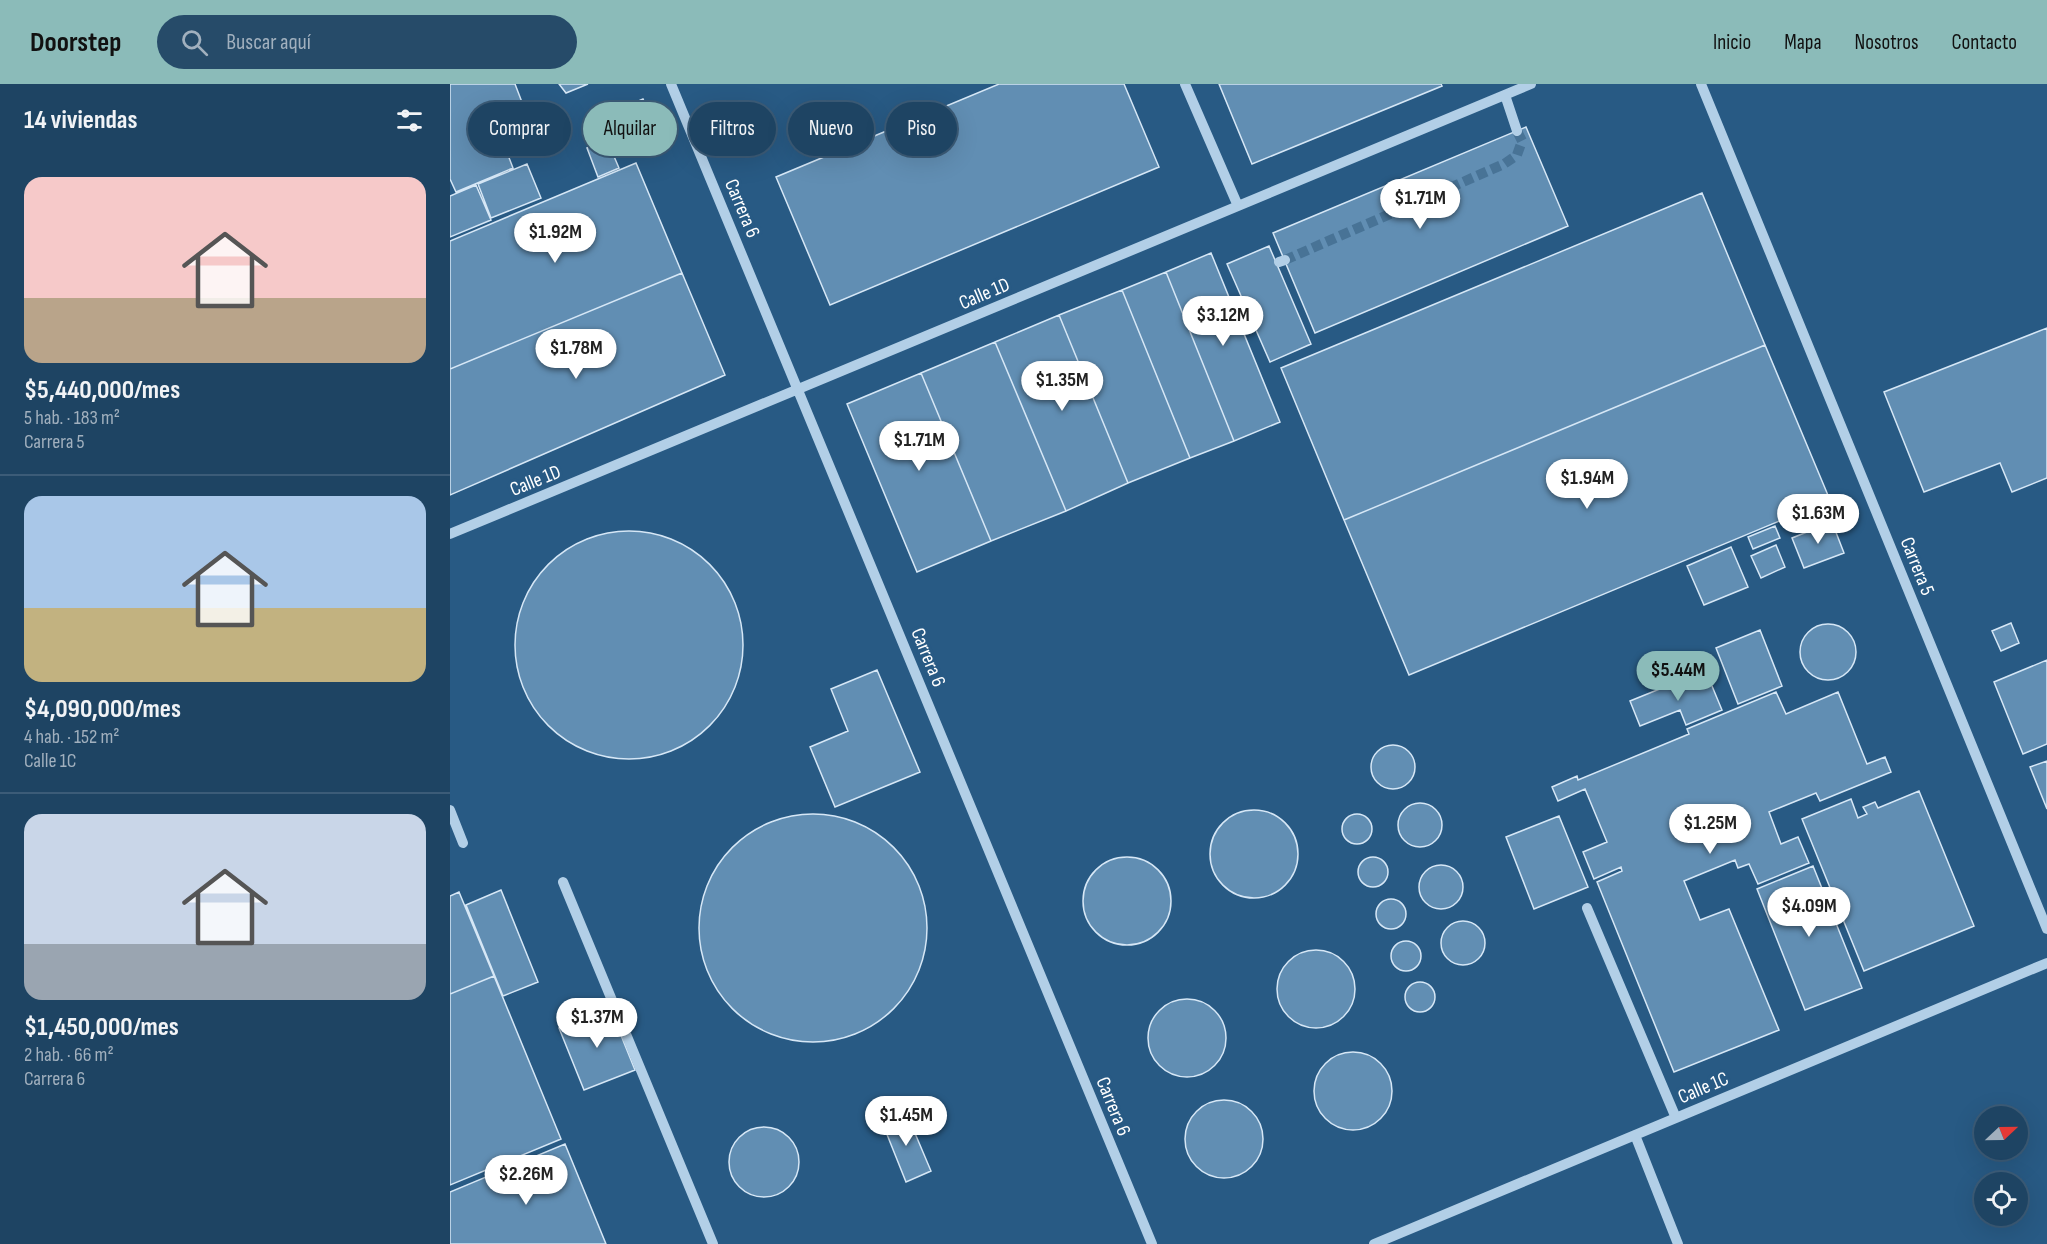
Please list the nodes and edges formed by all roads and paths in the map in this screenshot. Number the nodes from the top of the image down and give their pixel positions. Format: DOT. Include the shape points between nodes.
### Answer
graph roads {
  1 [pos="671,84"];
  2 [pos="1185,84"];
  3 [pos="1531,84"];
  4 [pos="1701,84"];
  5 [pos="1505,95"];
  6 [pos="1517,131"];
  7 [pos="1238,206"];
  8 [pos="799,390"];
  9 [pos="450,534"];
  10 [pos="450,810"];
  11 [pos="463,843"];
  12 [pos="562,882"];
  13 [pos="1587,909"];
  14 [pos="2047,929"];
  15 [pos="2047,963"];
  16 [pos="1676,1118"];
  17 [pos="1635,1135"];
  18 [pos="712,1244"];
  19 [pos="1152,1244"];
  20 [pos="1374,1244"];
  21 [pos="1678,1244"];
  1 -- 8 [label="street, Carrera 6"];
  2 -- 7 [label="street"];
  3 -- 5 [label="street, Calle 1D"];
  4 -- 14 [label="street, Carrera 5"];
  5 -- 6 [label="street"];
  5 -- 7 [label="street, Calle 1D"];
  7 -- 8 [label="street, Calle 1D"];
  8 -- 9 [label="street, Calle 1D"];
  8 -- 19 [label="street, Carrera 6"];
  10 -- 11 [label="street"];
  12 -- 18 [label="street"];
  13 -- 16 [label="street"];
  15 -- 16 [label="street, Calle 1C"];
  16 -- 17 [label="street, Calle 1C"];
  17 -- 20 [label="street, Calle 1C"];
  17 -- 21 [label="street"];
}
